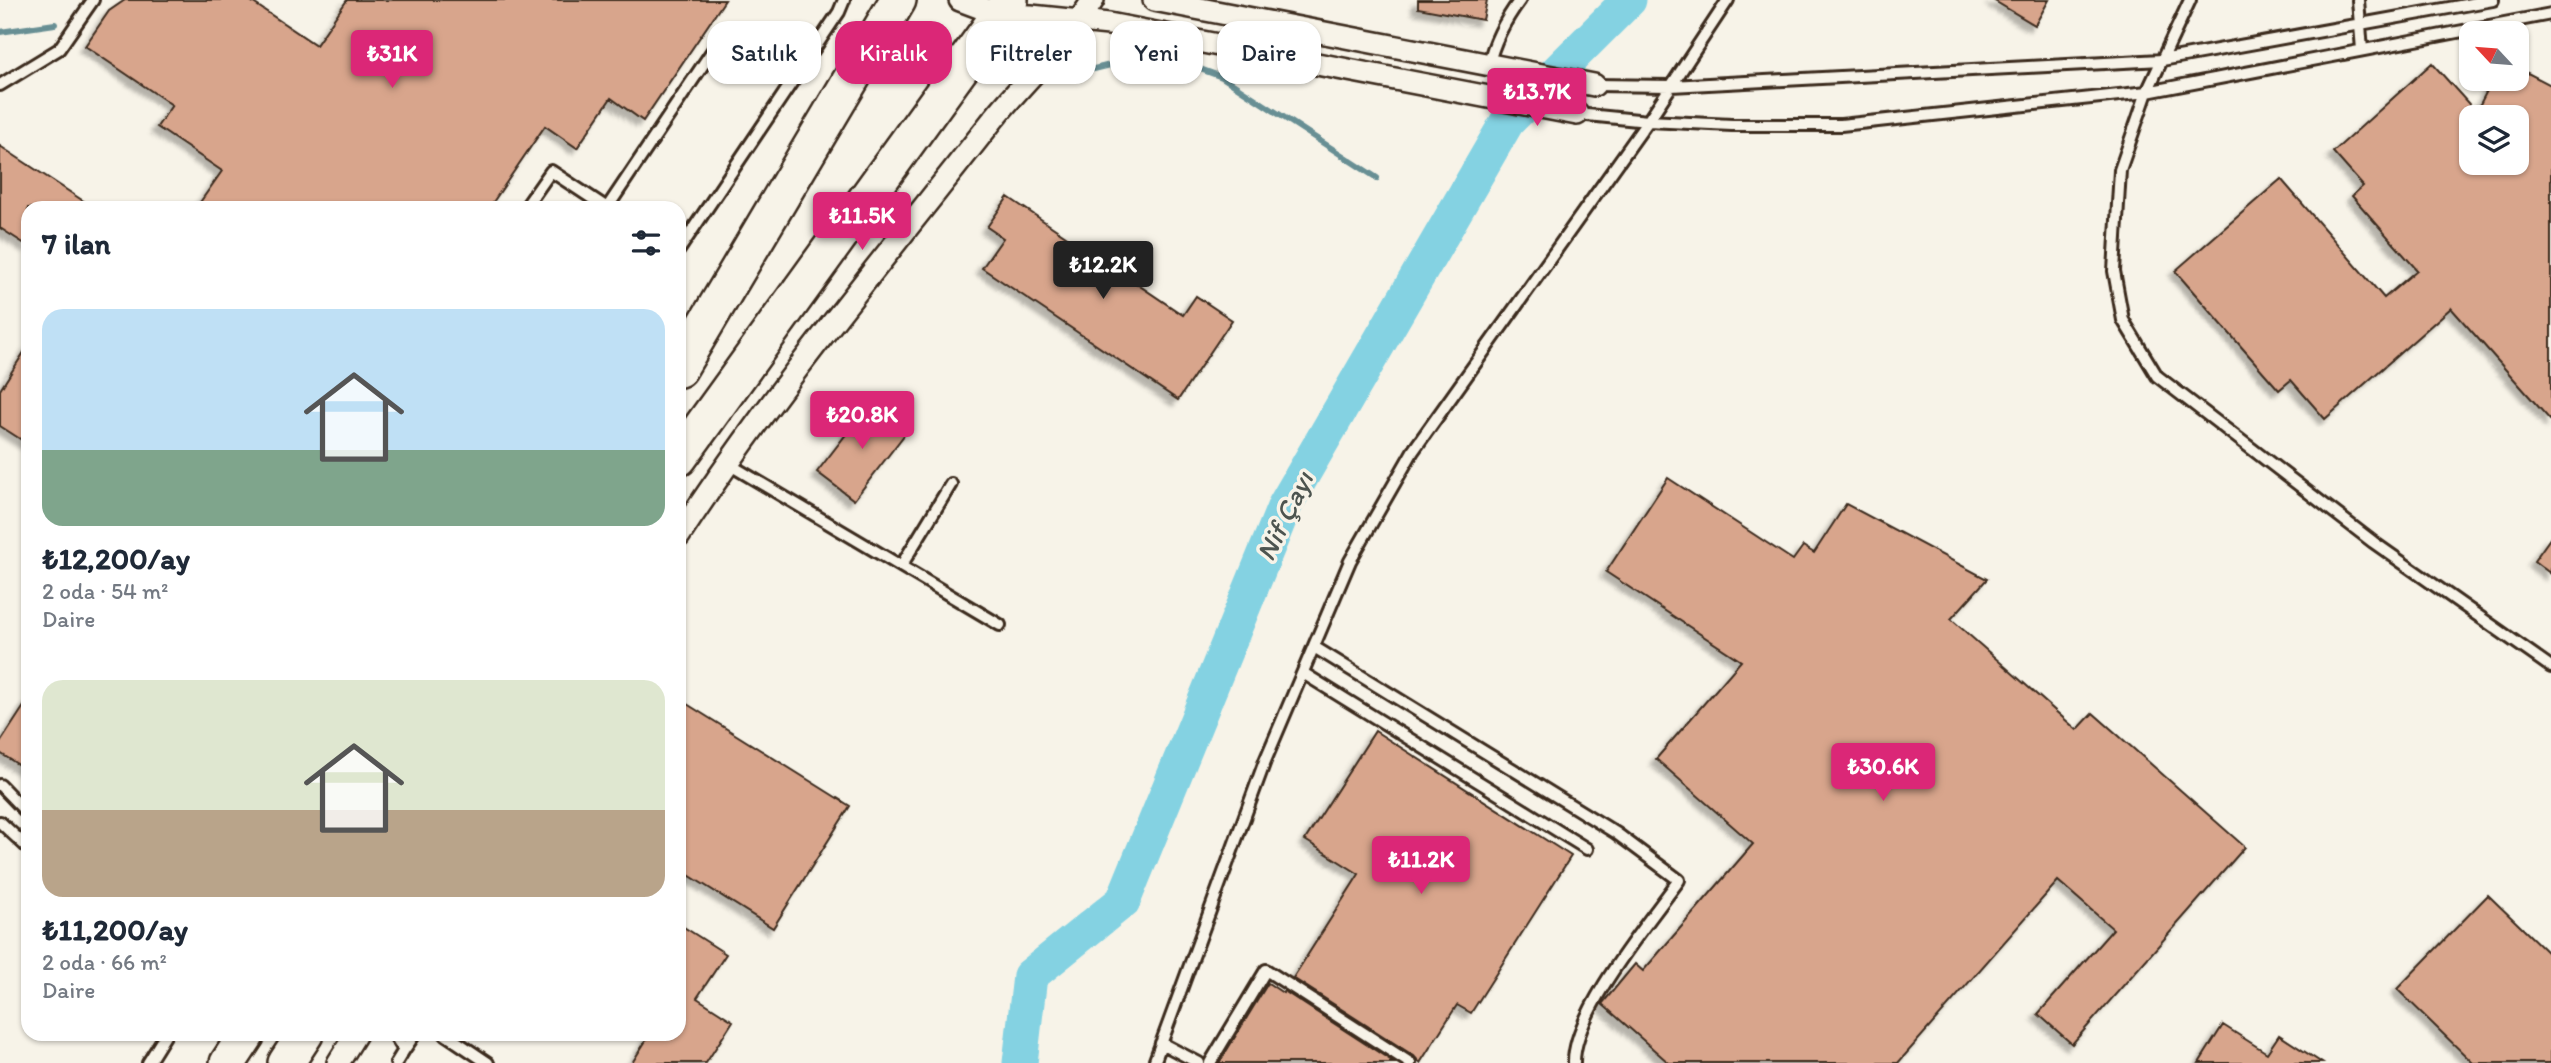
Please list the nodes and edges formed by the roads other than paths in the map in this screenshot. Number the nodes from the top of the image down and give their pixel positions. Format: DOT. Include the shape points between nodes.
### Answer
graph roads {
  1 [pos="93,0"];
  2 [pos="844,0"];
  3 [pos="898,0"];
  4 [pos="960,0"];
  5 [pos="1093,0"];
  6 [pos="1154,0"];
  7 [pos="1520,0"];
  8 [pos="1728,0"];
  9 [pos="2190,0"];
  10 [pos="2358,0"];
  11 [pos="2493,0"];
  12 [pos="1005,8"];
  13 [pos="2551,13"];
  14 [pos="1080,21"];
  15 [pos="1096,23"];
  16 [pos="2360,24"];
  17 [pos="821,39"];
  18 [pos="2362,50"];
  19 [pos="707,60"];
  20 [pos="2162,60"];
  21 [pos="1488,65"];
  22 [pos="790,84"];
  23 [pos="1023,84"];
  24 [pos="0,85"];
  25 [pos="1594,85"];
  26 [pos="1671,86"];
  27 [pos="2147,92"];
  28 [pos="1482,96"];
  29 [pos="1577,114"];
  30 [pos="1648,121"];
  31 [pos="530,201"];
  32 [pos="596,201"];
  33 [pos="612,201"];
  34 [pos="686,240"];
  35 [pos="686,357"];
  36 [pos="686,448"];
  37 [pos="727,463"];
  38 [pos="951,484"];
  39 [pos="686,526"];
  40 [pos="901,566"];
  41 [pos="1000,625"];
  42 [pos="1314,647"];
  43 [pos="2551,667"];
  44 [pos="1303,673"];
  45 [pos="0,785"];
  46 [pos="21,807"];
  47 [pos="0,822"];
  48 [pos="21,842"];
  49 [pos="1587,849"];
  50 [pos="162,1041"];
  51 [pos="242,1041"];
  52 [pos="300,1041"];
  53 [pos="352,1041"];
  54 [pos="398,1041"];
  55 [pos="410,1041"];
  56 [pos="455,1041"];
  57 [pos="1161,1043"];
  58 [pos="404,1050"];
  59 [pos="148,1063"];
  60 [pos="228,1063"];
  61 [pos="286,1063"];
  62 [pos="338,1063"];
  63 [pos="396,1063"];
  64 [pos="488,1063"];
  65 [pos="1154,1063"];
  66 [pos="1199,1063"];
  67 [pos="1210,1063"];
  68 [pos="1410,1063"];
  69 [pos="1574,1063"];
  1 -- 24 [label="lane" via="59,49"];
  2 -- 17 [label="lane"];
  3 -- 35 [label="highway"];
  4 -- 12 [label="street"];
  5 -- 14 [label="street"];
  6 -- 21 [label="street"];
  7 -- 21 [label="lane" via="1493,46"];
  8 -- 26 [label="lane"];
  9 -- 20 [label="lane"];
  10 -- 16 [label="lane"];
  11 -- 16 [label="lane"];
  12 -- 14 [label="street"];
  12 -- 36 [label="highway"];
  13 -- 18 [label="lane"];
  15 -- 28 [label="street"];
  16 -- 18 [label="lane"];
  16 -- 20 [label="lane"];
  18 -- 27 [label="lane"];
  19 -- 33 [label="lane"];
  20 -- 26 [label="lane"];
  20 -- 27 [label="lane"];
  21 -- 25 [label="street"];
  21 -- 28 [label="street"];
  22 -- 34 [label="lane"];
  23 -- 37 [label="street"];
  25 -- 26 [label="lane"];
  26 -- 30 [label="lane"];
  27 -- 30 [label="lane" via="1841,125"];
  27 -- 43 [label="lane" via="2120,170 2114,271 2123,320 2157,376 2373,542"];
  28 -- 29 [label="street"];
  29 -- 30 [label="lane"];
  30 -- 42 [label="lane" via="1413,451 1350,561"];
  31 -- 32 [label="lane" via="551,172"];
  37 -- 39 [label="street"];
  37 -- 40 [label="lane"];
  38 -- 40 [label="lane"];
  40 -- 41 [label="lane"];
  42 -- 44 [label="lane"];
  42 -- 69 [label="lane" via="1616,833 1679,880 1619,962 1582,1025"];
  44 -- 49 [label="lane"];
  44 -- 57 [label="lane" via="1265,761"];
  45 -- 46 [label="lane"];
  47 -- 48 [label="lane"];
  50 -- 59 [label="lane"];
  51 -- 60 [label="highway"];
  52 -- 61 [label="highway"];
  53 -- 62 [label="street"];
  54 -- 58 [label="lane"];
  55 -- 58 [label="lane"];
  56 -- 64 [label="lane"];
  57 -- 65 [label="lane"];
  57 -- 66 [label="lane"];
  58 -- 63 [label="lane"];
  67 -- 68 [label="lane" via="1266,970"];
}
